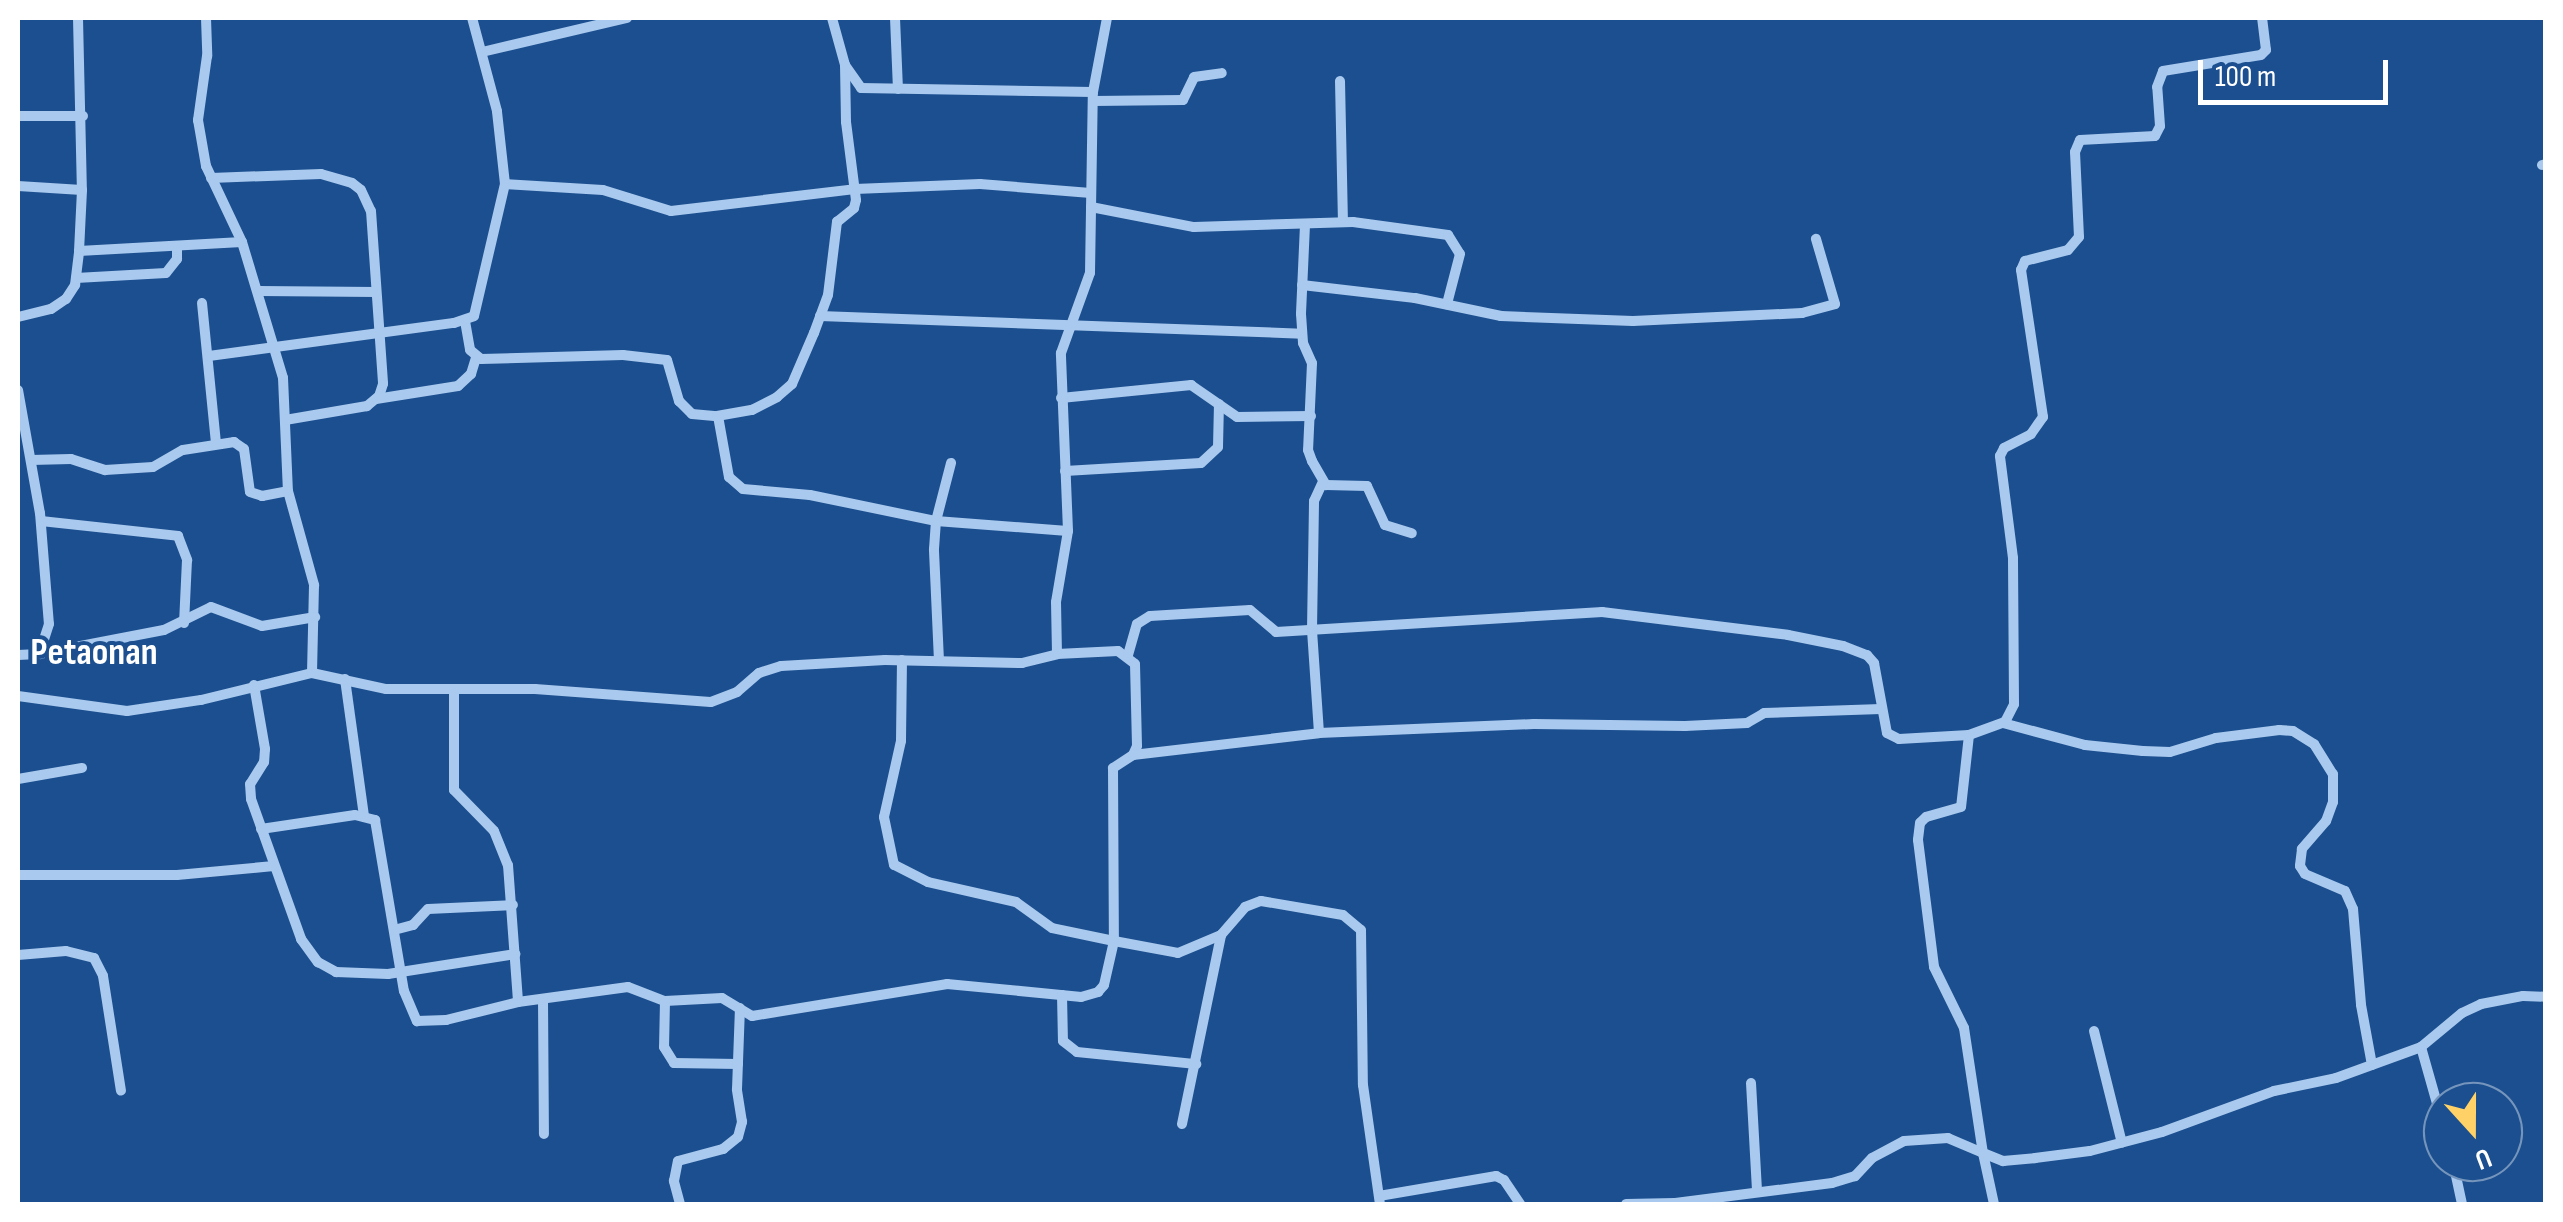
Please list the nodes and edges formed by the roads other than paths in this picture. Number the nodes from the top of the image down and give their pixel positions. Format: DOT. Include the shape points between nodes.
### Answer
graph roads {
  1 [pos="78,18"];
  2 [pos="206,18"];
  3 [pos="472,18"];
  4 [pos="627,18"];
  5 [pos="832,18"];
  6 [pos="895,18"];
  7 [pos="1107,18"];
  8 [pos="2262,18"];
  9 [pos="482,52"];
  10 [pos="844,64"];
  11 [pos="1222,73"];
  12 [pos="1340,80"];
  13 [pos="898,89"];
  14 [pos="1093,96"];
  15 [pos="18,116"];
  16 [pos="83,116"];
  17 [pos="210,178"];
  18 [pos="505,184"];
  19 [pos="18,186"];
  20 [pos="855,189"];
  21 [pos="82,190"];
  22 [pos="1091,192"];
  23 [pos="1090,208"];
  24 [pos="1344,222"];
  25 [pos="1305,225"];
  26 [pos="1816,239"];
  27 [pos="242,242"];
  28 [pos="177,246"];
  29 [pos="80,251"];
  30 [pos="76,278"];
  31 [pos="1302,286"];
  32 [pos="259,291"];
  33 [pos="376,292"];
  34 [pos="202,303"];
  35 [pos="1447,304"];
  36 [pos="820,316"];
  37 [pos="18,317"];
  38 [pos="465,320"];
  39 [pos="1070,325"];
  40 [pos="379,332"];
  41 [pos="1302,334"];
  42 [pos="276,344"];
  43 [pos="209,356"];
  44 [pos="476,358"];
  45 [pos="18,390"];
  46 [pos="1061,398"];
  47 [pos="376,399"];
  48 [pos="1219,404"];
  49 [pos="718,416"];
  50 [pos="1311,416"];
  51 [pos="285,420"];
  52 [pos="216,443"];
  53 [pos="31,460"];
  54 [pos="950,462"];
  55 [pos="1065,471"];
  56 [pos="1323,482"];
  57 [pos="288,491"];
  58 [pos="936,520"];
  59 [pos="41,522"];
  60 [pos="1068,530"];
  61 [pos="1412,533"];
  62 [pos="315,618"];
  63 [pos="184,624"];
  64 [pos="1312,630"];
  65 [pos="39,654"];
  66 [pos="1057,654"];
  67 [pos="18,655"];
  68 [pos="1128,655"];
  69 [pos="902,660"];
  70 [pos="939,661"];
  71 [pos="312,674"];
  72 [pos="345,680"];
  73 [pos="254,685"];
  74 [pos="454,690"];
  75 [pos="18,696"];
  76 [pos="1881,709"];
  77 [pos="2002,723"];
  78 [pos="1320,732"];
  79 [pos="1969,735"];
  80 [pos="1133,755"];
  81 [pos="82,768"];
  82 [pos="18,779"];
  83 [pos="364,816"];
  84 [pos="261,829"];
  85 [pos="274,866"];
  86 [pos="18,876"];
  87 [pos="514,905"];
  88 [pos="394,930"];
  89 [pos="1221,936"];
  90 [pos="1114,941"];
  91 [pos="516,954"];
  92 [pos="18,955"];
  93 [pos="401,974"];
  94 [pos="1062,996"];
  95 [pos="2546,997"];
  96 [pos="543,999"];
  97 [pos="665,1000"];
  98 [pos="518,1002"];
  99 [pos="740,1008"];
  100 [pos="2094,1031"];
  101 [pos="2421,1046"];
  102 [pos="738,1064"];
  103 [pos="1196,1064"];
  104 [pos="2372,1065"];
  105 [pos="2431,1082"];
  106 [pos="1751,1083"];
  107 [pos="121,1090"];
  108 [pos="1182,1124"];
  109 [pos="544,1134"];
  110 [pos="2122,1143"];
  111 [pos="1983,1153"];
  112 [pos="1757,1191"];
  113 [pos="1379,1200"];
  114 [pos="1695,1202"];
  115 [pos="680,1204"];
  116 [pos="1520,1204"];
  117 [pos="1628,1204"];
  118 [pos="1994,1204"];
  1 -- 16 [label="street"];
  2 -- 17 [label="street" via="198,120"];
  3 -- 9 [label="street"];
  4 -- 9 [label="street"];
  5 -- 10 [label="street"];
  6 -- 13 [label="street"];
  7 -- 14 [label="street"];
  8 -- 77 [label="street" via="2261,55 2163,71 2155,136 2080,140 2079,237 2068,250 2025,261 2021,270 2043,417 2000,456 2014,576 2014,704"];
  9 -- 18 [label="street"];
  10 -- 13 [label="street" via="860,88"];
  10 -- 20 [label="street"];
  11 -- 14 [label="street" via="1194,77 1183,100"];
  12 -- 24 [label="street"];
  13 -- 14 [label="street"];
  14 -- 22 [label="street"];
  15 -- 16 [label="street"];
  16 -- 21 [label="street"];
  17 -- 27 [label="street"];
  17 -- 33 [label="street" via="293,172 352,183 371,211"];
  18 -- 20 [label="street" via="603,190 671,210"];
  18 -- 38 [label="street" via="477,309"];
  19 -- 21 [label="street"];
  20 -- 22 [label="street" via="980,184"];
  20 -- 36 [label="street" via="854,208 836,222"];
  21 -- 29 [label="street"];
  22 -- 23 [label="street"];
  23 -- 25 [label="street" via="1194,227"];
  23 -- 39 [label="street" via="1090,272"];
  24 -- 25 [label="street"];
  24 -- 35 [label="street" via="1454,239 1460,254"];
  25 -- 31 [label="street"];
  26 -- 35 [label="street" via="1835,304 1802,313 1633,320 1501,316"];
  27 -- 28 [label="street"];
  27 -- 32 [label="street"];
  28 -- 29 [label="street"];
  28 -- 30 [label="street" via="166,273"];
  29 -- 30 [label="street"];
  30 -- 37 [label="street" via="66,299"];
  31 -- 35 [label="street"];
  31 -- 41 [label="street"];
  32 -- 33 [label="street"];
  32 -- 42 [label="street"];
  33 -- 40 [label="street"];
  34 -- 43 [label="street"];
  36 -- 39 [label="street"];
  36 -- 49 [label="street" via="792,384 752,410"];
  38 -- 40 [label="street"];
  38 -- 44 [label="street"];
  39 -- 41 [label="street"];
  39 -- 46 [label="street" via="1060,353"];
  40 -- 42 [label="street"];
  40 -- 47 [label="street" via="383,384"];
  41 -- 50 [label="street" via="1312,363"];
  42 -- 43 [label="street"];
  42 -- 51 [label="street"];
  43 -- 52 [label="street"];
  44 -- 47 [label="street" via="472,374 458,386"];
  44 -- 49 [label="street" via="663,358 684,408"];
  45 -- 53 [label="street"];
  46 -- 48 [label="street" via="1191,385"];
  46 -- 55 [label="street"];
  47 -- 51 [label="street"];
  48 -- 50 [label="street" via="1237,417"];
  48 -- 55 [label="street" via="1218,447 1201,463"];
  49 -- 58 [label="street" via="729,476 743,490 810,495"];
  50 -- 56 [label="street" via="1308,450"];
  51 -- 57 [label="street"];
  52 -- 53 [label="street" via="153,467 105,470 71,459"];
  52 -- 57 [label="street" via="244,448 255,495"];
  53 -- 59 [label="street"];
  54 -- 58 [label="street"];
  55 -- 60 [label="street"];
  56 -- 61 [label="street" via="1330,488 1367,486 1385,525"];
  56 -- 64 [label="street" via="1314,501"];
  57 -- 62 [label="street" via="314,585"];
  58 -- 60 [label="street"];
  58 -- 70 [label="street"];
  59 -- 63 [label="street" via="178,536 187,560"];
  59 -- 65 [label="street" via="49,624"];
  60 -- 66 [label="street" via="1056,602"];
  62 -- 63 [label="street" via="262,626 218,607"];
  62 -- 71 [label="street"];
  63 -- 65 [label="street"];
  64 -- 68 [label="street" via="1276,632 1250,610 1150,616 1137,624"];
  64 -- 76 [label="street" via="1602,612 1788,635 1867,655"];
  64 -- 78 [label="street"];
  65 -- 67 [label="street"];
  66 -- 68 [label="street"];
  66 -- 70 [label="street" via="1022,664"];
  68 -- 80 [label="street" via="1140,709"];
  69 -- 70 [label="street"];
  69 -- 74 [label="street" via="780,666 711,702 584,691"];
  69 -- 90 [label="street" via="901,740 884,817 896,868 1016,902 1068,934"];
  71 -- 72 [label="street"];
  71 -- 73 [label="street"];
  72 -- 74 [label="street" via="386,690"];
  72 -- 83 [label="street"];
  73 -- 75 [label="street" via="127,710"];
  73 -- 84 [label="street" via="265,748 250,784"];
  74 -- 87 [label="street" via="454,790 494,831"];
  76 -- 78 [label="street" via="1764,713 1747,723 1685,726"];
  76 -- 79 [label="street" via="1887,733 1899,739"];
  77 -- 79 [label="street"];
  77 -- 104 [label="street" via="2144,752 2279,730 2314,744 2330,762 2333,802 2299,859 2305,874 2345,891 2353,908"];
  78 -- 80 [label="street"];
  79 -- 111 [label="street" via="1961,807 1926,817 1918,840 1934,967 1964,1028"];
  80 -- 90 [label="street" via="1113,768"];
  81 -- 82 [label="street"];
  83 -- 84 [label="street"];
  83 -- 88 [label="street" via="380,832"];
  84 -- 85 [label="street"];
  85 -- 86 [label="street" via="177,875"];
  85 -- 93 [label="street" via="301,939 318,962 336,972"];
  87 -- 88 [label="street" via="428,909 413,925"];
  87 -- 91 [label="street"];
  88 -- 93 [label="street"];
  89 -- 90 [label="street" via="1178,953"];
  89 -- 103 [label="street"];
  89 -- 113 [label="street" via="1245,907 1261,901 1343,915 1361,930 1363,1085"];
  90 -- 94 [label="street" via="1098,992"];
  91 -- 93 [label="street"];
  91 -- 98 [label="street"];
  92 -- 107 [label="street" via="54,950 94,958"];
  93 -- 98 [label="street" via="417,1021"];
  94 -- 99 [label="street" via="946,984 752,1016"];
  94 -- 103 [label="street" via="1062,1041 1077,1052"];
  95 -- 101 [label="street" via="2482,1004"];
  96 -- 97 [label="street" via="628,987"];
  96 -- 98 [label="street"];
  96 -- 109 [label="street"];
  97 -- 99 [label="street" via="722,998"];
  97 -- 102 [label="street" via="664,1048 674,1063"];
  99 -- 102 [label="street"];
  100 -- 110 [label="street"];
  101 -- 104 [label="street"];
  101 -- 105 [label="street"];
  102 -- 115 [label="street" via="738,1136 723,1150 678,1161"];
  103 -- 108 [label="street"];
  104 -- 110 [label="street"];
  106 -- 112 [label="street"];
  110 -- 111 [label="street" via="2003,1161"];
  111 -- 112 [label="street" via="1948,1138 1904,1141 1846,1180"];
  111 -- 118 [label="street"];
  112 -- 114 [label="street"];
  113 -- 116 [label="street" via="1496,1176"];
  114 -- 117 [label="street"];
}
